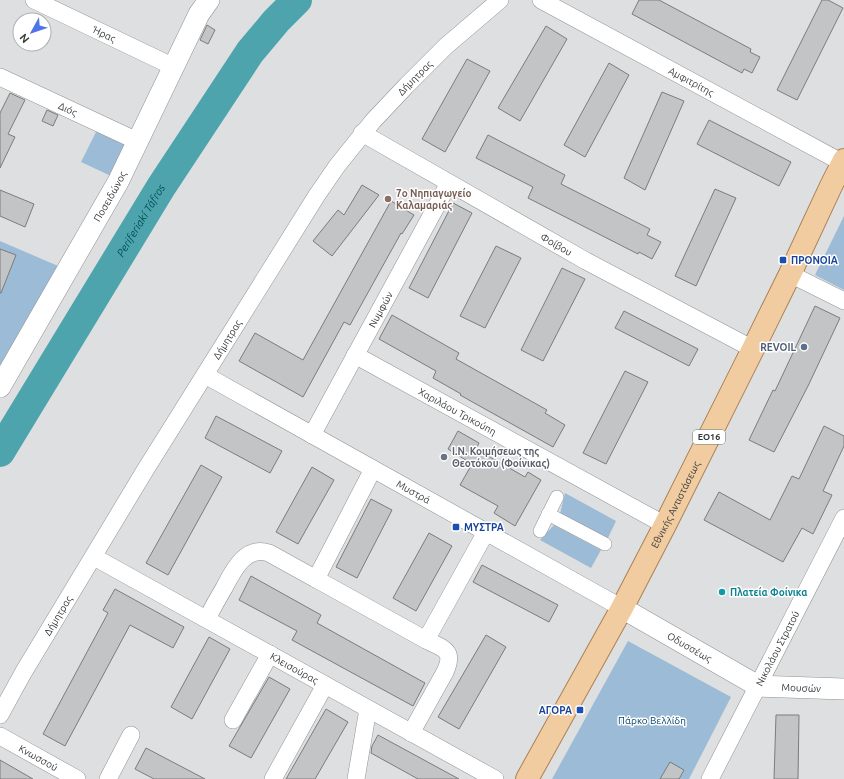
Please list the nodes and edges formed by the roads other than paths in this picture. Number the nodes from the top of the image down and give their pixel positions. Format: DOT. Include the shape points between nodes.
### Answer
graph roads {
  1 [pos="34,0"];
  2 [pos="209,0"];
  3 [pos="500,0"];
  4 [pos="541,0"];
  5 [pos="174,67"];
  6 [pos="0,77"];
  7 [pos="362,133"];
  8 [pos="137,141"];
  9 [pos="843,162"];
  10 [pos="449,184"];
  11 [pos="790,274"];
  12 [pos="844,301"];
  13 [pos="753,349"];
  14 [pos="355,355"];
  15 [pos="205,375"];
  16 [pos="0,387"];
  17 [pos="312,436"];
  18 [pos="373,469"];
  19 [pos="557,497"];
  20 [pos="548,514"];
  21 [pos="844,518"];
  22 [pos="665,525"];
  23 [pos="540,531"];
  24 [pos="486,532"];
  25 [pos="605,544"];
  26 [pos="94,556"];
  27 [pos="316,579"];
  28 [pos="622,608"];
  29 [pos="206,619"];
  30 [pos="426,640"];
  31 [pos="270,654"];
  32 [pos="325,685"];
  33 [pos="758,686"];
  34 [pos="844,689"];
  35 [pos="368,709"];
  36 [pos="0,715"];
  37 [pos="233,720"];
  38 [pos="411,733"];
  39 [pos="131,735"];
  40 [pos="0,736"];
  41 [pos="77,779"];
  42 [pos="108,779"];
  43 [pos="273,779"];
  44 [pos="356,779"];
  45 [pos="495,779"];
  46 [pos="527,779"];
  47 [pos="710,779"];
  1 -- 5 [label="street, Ήρας"];
  2 -- 5 [label="street, Ποσειδώνος" via="199,14"];
  3 -- 7 [label="street, Δήμητρας" via="446,46"];
  4 -- 9 [label="street, Αμφιτρίτης"];
  5 -- 8 [label="street, Ποσειδώνος"];
  6 -- 8 [label="street, Διός"];
  7 -- 10 [label="street, Φοίβου"];
  7 -- 15 [label="street, Δήμητρας" via="317,195"];
  8 -- 16 [label="street, Ποσειδώνος" via="118,182"];
  9 -- 11 [label="main road, Εθνικής Αντιστάσεως / ΕΟ16"];
  10 -- 13 [label="street, Φοίβου" via="586,261"];
  10 -- 14 [label="street, Νυμφών"];
  11 -- 12 [label="street"];
  11 -- 13 [label="main road, Εθνικής Αντιστάσεως / ΕΟ16"];
  13 -- 22 [label="main road, Εθνικής Αντιστάσεως / ΕΟ16"];
  14 -- 17 [label="street, Νυμφών"];
  14 -- 22 [label="street, Χαριλάου Τρικούπη"];
  15 -- 17 [label="street, Μυστρά"];
  15 -- 26 [label="street, Δήμητρας"];
  17 -- 18 [label="street, Μυστρά"];
  18 -- 24 [label="street, Μυστρά"];
  18 -- 27 [label="street"];
  19 -- 20 [label="street"];
  20 -- 23 [label="street"];
  20 -- 25 [label="street"];
  21 -- 33 [label="street, Νικολάου Στρατού"];
  22 -- 28 [label="main road, Εθνικής Αντιστάσεως / ΕΟ16"];
  24 -- 28 [label="street, Μυστρά"];
  24 -- 30 [label="street"];
  26 -- 29 [label="street, Κλεισούρας"];
  26 -- 36 [label="street, Δήμητρας"];
  27 -- 29 [label="street" via="269,553 252,553 236,566"];
  27 -- 30 [label="street"];
  28 -- 33 [label="street, Οδυσσέως"];
  28 -- 46 [label="main road, Εθνικής Αντιστάσεως / ΕΟ16"];
  29 -- 31 [label="street, Κλεισούρας"];
  30 -- 38 [label="street" via="446,651 450,659"];
  31 -- 32 [label="street, Κλεισούρας"];
  31 -- 37 [label="street"];
  32 -- 35 [label="street, Κλεισούρας"];
  32 -- 43 [label="street"];
  33 -- 34 [label="street, Μουσών"];
  33 -- 47 [label="street, Νικολάου Στρατού"];
  35 -- 38 [label="street, Κλεισούρας"];
  35 -- 44 [label="street"];
  38 -- 45 [label="street, Κλεισούρας"];
  39 -- 42 [label="street"];
  40 -- 41 [label="street, Κνωσσού"];
}
